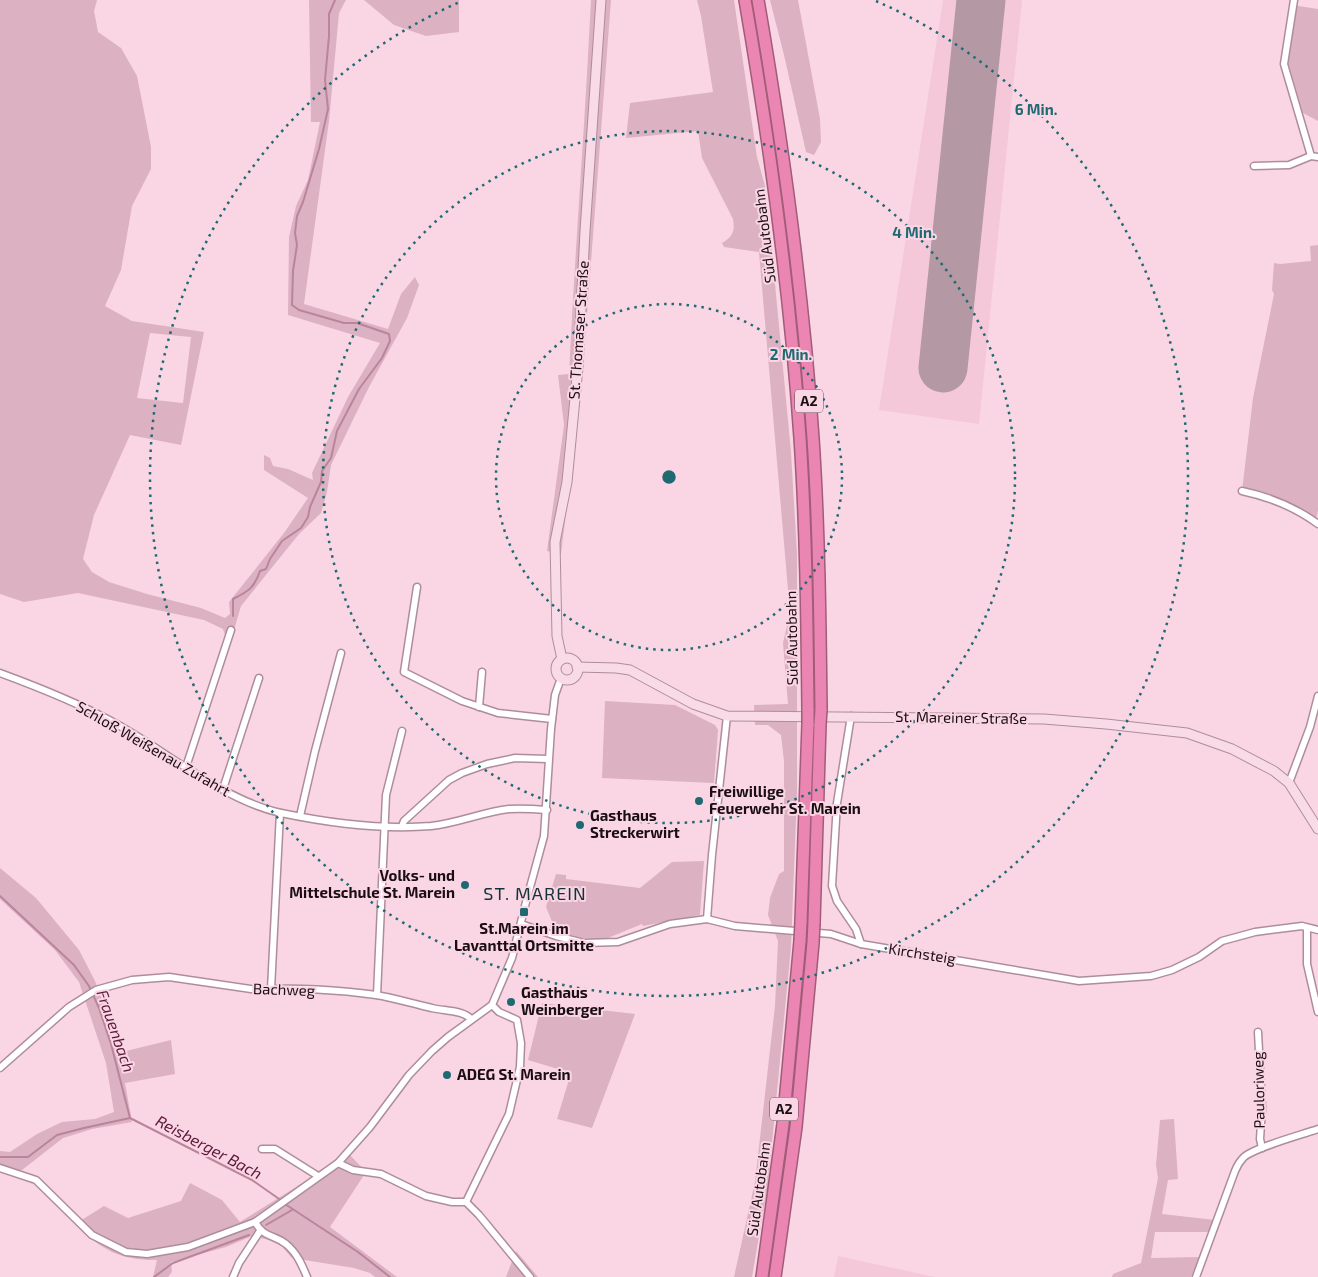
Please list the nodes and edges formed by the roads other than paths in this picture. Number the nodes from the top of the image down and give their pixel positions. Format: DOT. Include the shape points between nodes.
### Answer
graph roads {
  1 [pos="601,0"];
  2 [pos="745,0"];
  3 [pos="758,0"];
  4 [pos="1294,0"];
  5 [pos="1315,156"];
  6 [pos="1254,166"];
  7 [pos="1242,491"];
  8 [pos="1318,524"];
  9 [pos="417,587"];
  10 [pos="230,630"];
  11 [pos="342,653"];
  12 [pos="562,659"];
  13 [pos="577,667"];
  14 [pos="482,672"];
  15 [pos="0,673"];
  16 [pos="259,678"];
  17 [pos="561,678"];
  18 [pos="1318,696"];
  19 [pos="479,707"];
  20 [pos="727,716"];
  21 [pos="851,716"];
  22 [pos="552,719"];
  23 [pos="402,731"];
  24 [pos="548,759"];
  25 [pos="186,767"];
  26 [pos="1289,783"];
  27 [pos="222,789"];
  28 [pos="547,810"];
  29 [pos="280,813"];
  30 [pos="300,816"];
  31 [pos="402,826"];
  32 [pos="385,827"];
  33 [pos="1318,829"];
  34 [pos="707,919"];
  35 [pos="522,924"];
  36 [pos="1307,928"];
  37 [pos="1318,930"];
  38 [pos="861,944"];
  39 [pos="271,989"];
  40 [pos="377,995"];
  41 [pos="492,1005"];
  42 [pos="1318,1012"];
  43 [pos="471,1019"];
  44 [pos="1258,1032"];
  45 [pos="0,1068"];
  46 [pos="1318,1129"];
  47 [pos="1262,1148"];
  48 [pos="262,1149"];
  49 [pos="338,1163"];
  50 [pos="0,1168"];
  51 [pos="318,1176"];
  52 [pos="466,1202"];
  53 [pos="255,1222"];
  54 [pos="260,1231"];
  55 [pos="233,1277"];
  56 [pos="307,1277"];
  57 [pos="530,1277"];
  58 [pos="762,1277"];
  59 [pos="775,1277"];
  60 [pos="1196,1277"];
  1 -- 12 [label="main road, St. Thomaser Straße" via="578,367 566,482 555,542 557,636"];
  2 -- 58 [label="highway, Süd Autobahn / A2, bridge" via="771,159 790,322 806,559 808,724 800,941 783,1124"];
  3 -- 59 [label="highway, Süd Autobahn / A2, bridge" via="785,167 813,438 821,710 813,943 796,1127"];
  4 -- 5 [label="street" via="1284,64"];
  5 -- 6 [label="street" via="1289,165"];
  7 -- 8 [label="street" via="1283,503 1303,512"];
  9 -- 19 [label="street" via="404,672"];
  10 -- 25 [label="street"];
  11 -- 30 [label="street"];
  12 -- 13 [label="main road" via="570,658"];
  12 -- 17 [label="main road" via="556,667"];
  13 -- 17 [label="main road" via="572,678"];
  13 -- 20 [label="main road, St. Mareiner Straße" via="630,670 693,704"];
  14 -- 19 [label="street"];
  15 -- 25 [label="street, Schloß Weißenau Zufahrt" via="112,721"];
  16 -- 27 [label="street"];
  17 -- 22 [label="street"];
  18 -- 26 [label="street"];
  19 -- 22 [label="street" via="514,716"];
  20 -- 21 [label="main road, St. Mareiner Straße"];
  20 -- 34 [label="street"];
  21 -- 26 [label="main road, St. Mareiner Straße" via="1044,719 1187,733 1232,748 1260,762"];
  21 -- 38 [label="street" via="837,802 832,886 856,928"];
  22 -- 24 [label="street"];
  23 -- 32 [label="street" via="386,796"];
  24 -- 28 [label="street"];
  24 -- 31 [label="street" via="515,758 462,773 449,780"];
  25 -- 27 [label="street, Schloß Weißenau Zufahrt"];
  26 -- 33 [label="main road, St. Mareiner Straße"];
  27 -- 29 [label="street, Schloß Weißenau Zufahrt" via="251,804"];
  28 -- 31 [label="street, Schloß Weißenau Zufahrt" via="508,809 432,826"];
  28 -- 35 [label="street" via="544,836"];
  29 -- 30 [label="street, Schloß Weißenau Zufahrt"];
  29 -- 39 [label="street"];
  30 -- 32 [label="street, Schloß Weißenau Zufahrt"];
  31 -- 32 [label="street, Schloß Weißenau Zufahrt"];
  32 -- 40 [label="street"];
  34 -- 35 [label="street, Kirchsteig" via="670,924 618,942 584,943"];
  34 -- 38 [label="street, Kirchsteig" via="735,926 831,934"];
  35 -- 41 [label="street"];
  36 -- 37 [label="street, Kirchsteig"];
  36 -- 38 [label="street, Kirchsteig" via="1277,928 1233,937 1186,964 1151,976 1079,981"];
  36 -- 42 [label="street" via="1307,964"];
  39 -- 40 [label="street, Bachweg"];
  39 -- 45 [label="street, Bachweg" via="239,988 169,977 132,980 96,990 69,1007"];
  40 -- 43 [label="street, Bachweg" via="467,1014"];
  41 -- 43 [label="street"];
  41 -- 52 [label="street" via="517,1020 521,1043 520,1067 509,1114"];
  43 -- 49 [label="street" via="408,1075 370,1127"];
  44 -- 47 [label="street, Pauloriweg"];
  46 -- 47 [label="street"];
  47 -- 60 [label="street" via="1244,1157 1235,1171"];
  48 -- 51 [label="street" via="275,1149"];
  49 -- 51 [label="street"];
  49 -- 52 [label="street" via="352,1170 381,1174 426,1196"];
  50 -- 53 [label="street" via="36,1180 92,1235 126,1252 147,1254 188,1247"];
  51 -- 53 [label="street"];
  52 -- 57 [label="street"];
  53 -- 54 [label="street"];
  54 -- 55 [label="street"];
  54 -- 56 [label="street" via="285,1243 298,1256"];
}
